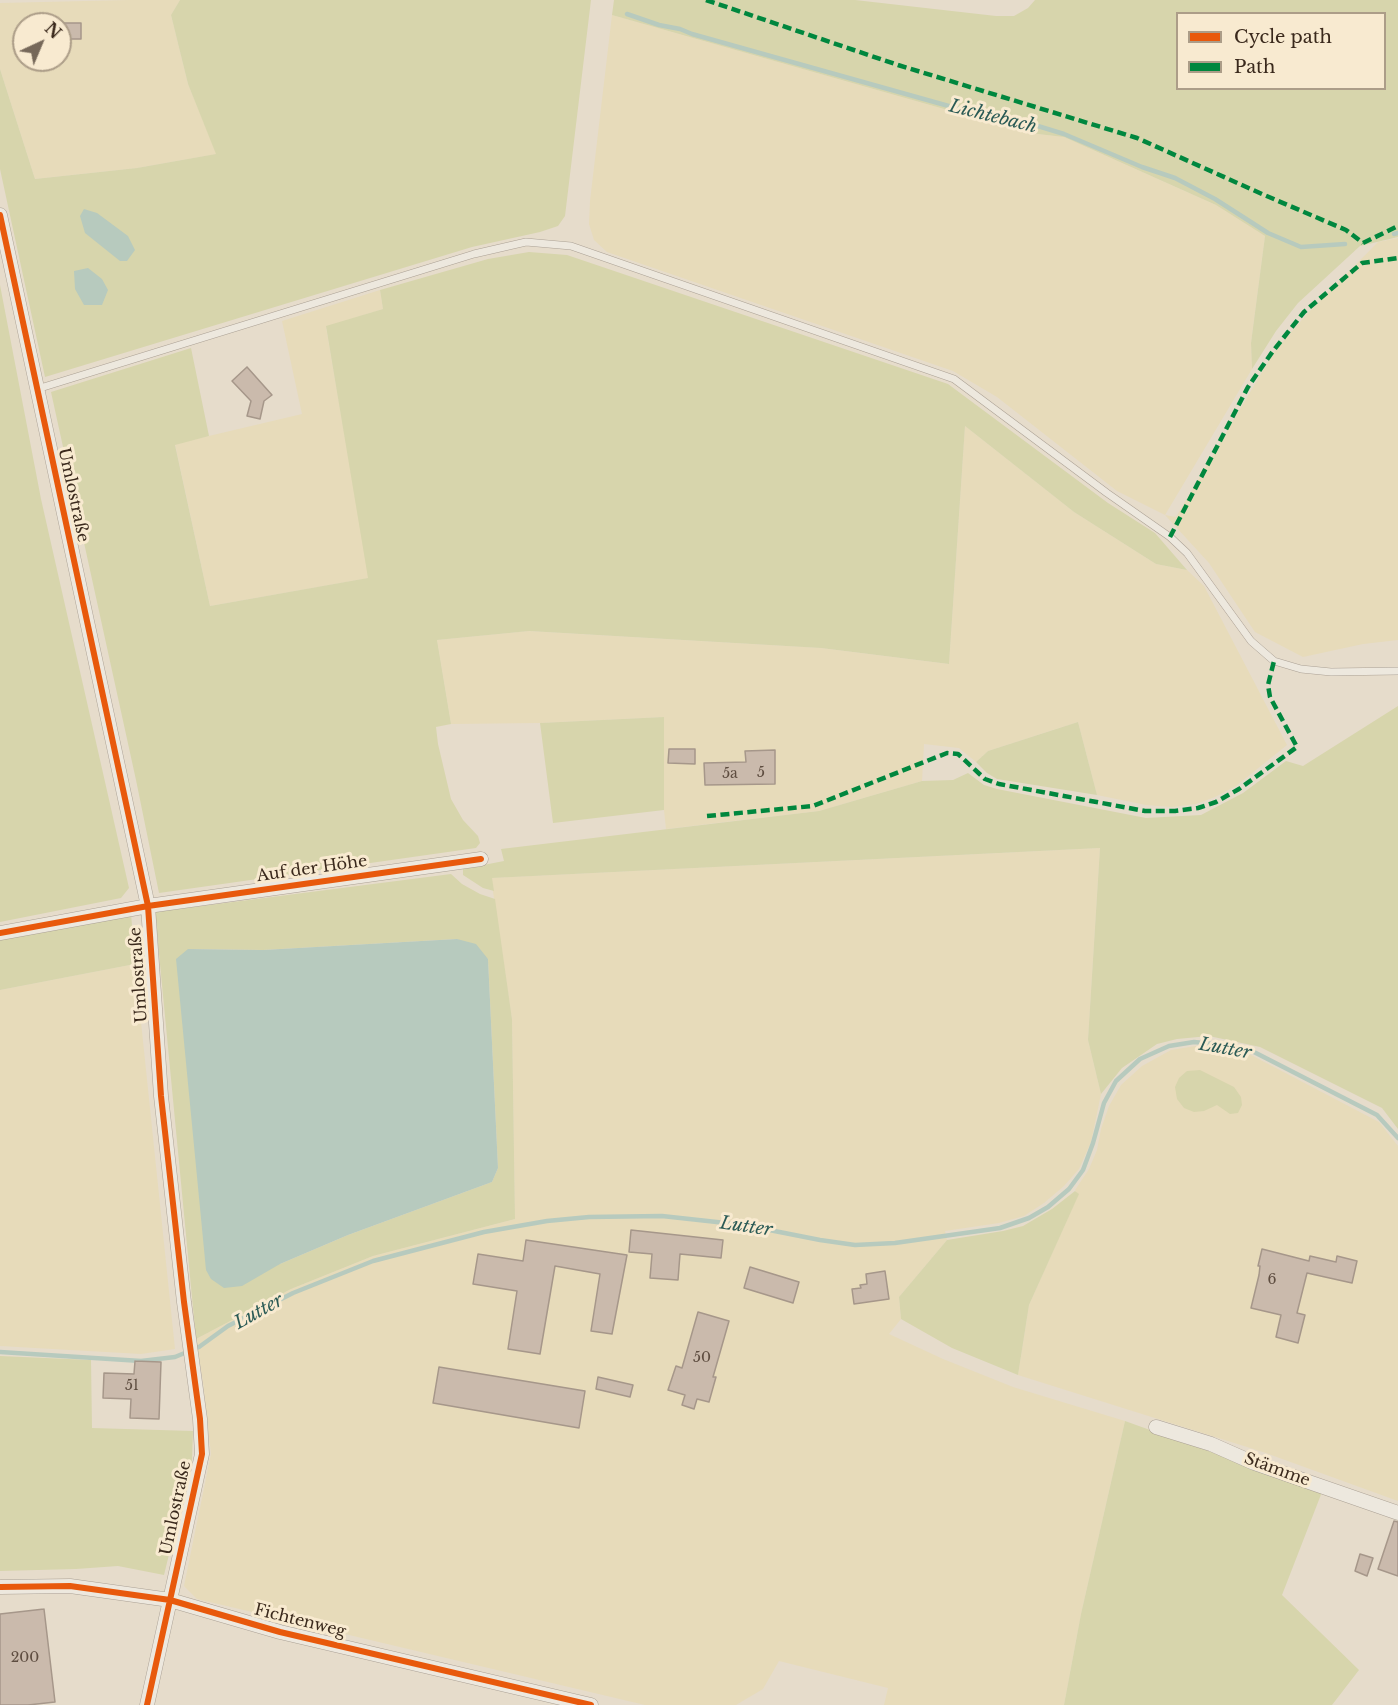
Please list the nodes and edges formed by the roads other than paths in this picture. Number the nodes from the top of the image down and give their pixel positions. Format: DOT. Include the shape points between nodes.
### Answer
graph roads {
  1 [pos="0,215"];
  2 [pos="37,388"];
  3 [pos="1398,671"];
  4 [pos="481,859"];
  5 [pos="148,906"];
  6 [pos="0,933"];
  7 [pos="1156,1426"];
  8 [pos="1398,1513"];
  9 [pos="0,1587"];
  10 [pos="170,1600"];
  11 [pos="147,1705"];
  12 [pos="591,1705"];
  1 -- 2 [label="street, Umlostraße"];
  2 -- 3 [label="lane" via="474,254 526,242 571,246 954,380 1170,537 1251,641 1274,661 1331,672"];
  2 -- 5 [label="street, Umlostraße"];
  4 -- 5 [label="street, Auf der Höhe"];
  5 -- 6 [label="street, Auf der Höhe"];
  5 -- 10 [label="street, Umlostraße" via="161,1096 202,1454"];
  7 -- 8 [label="street, Stämme"];
  9 -- 10 [label="street, Fichtenweg" via="70,1586"];
  10 -- 11 [label="street, Umlostraße"];
  10 -- 12 [label="street, Fichtenweg" via="288,1634"];
}
